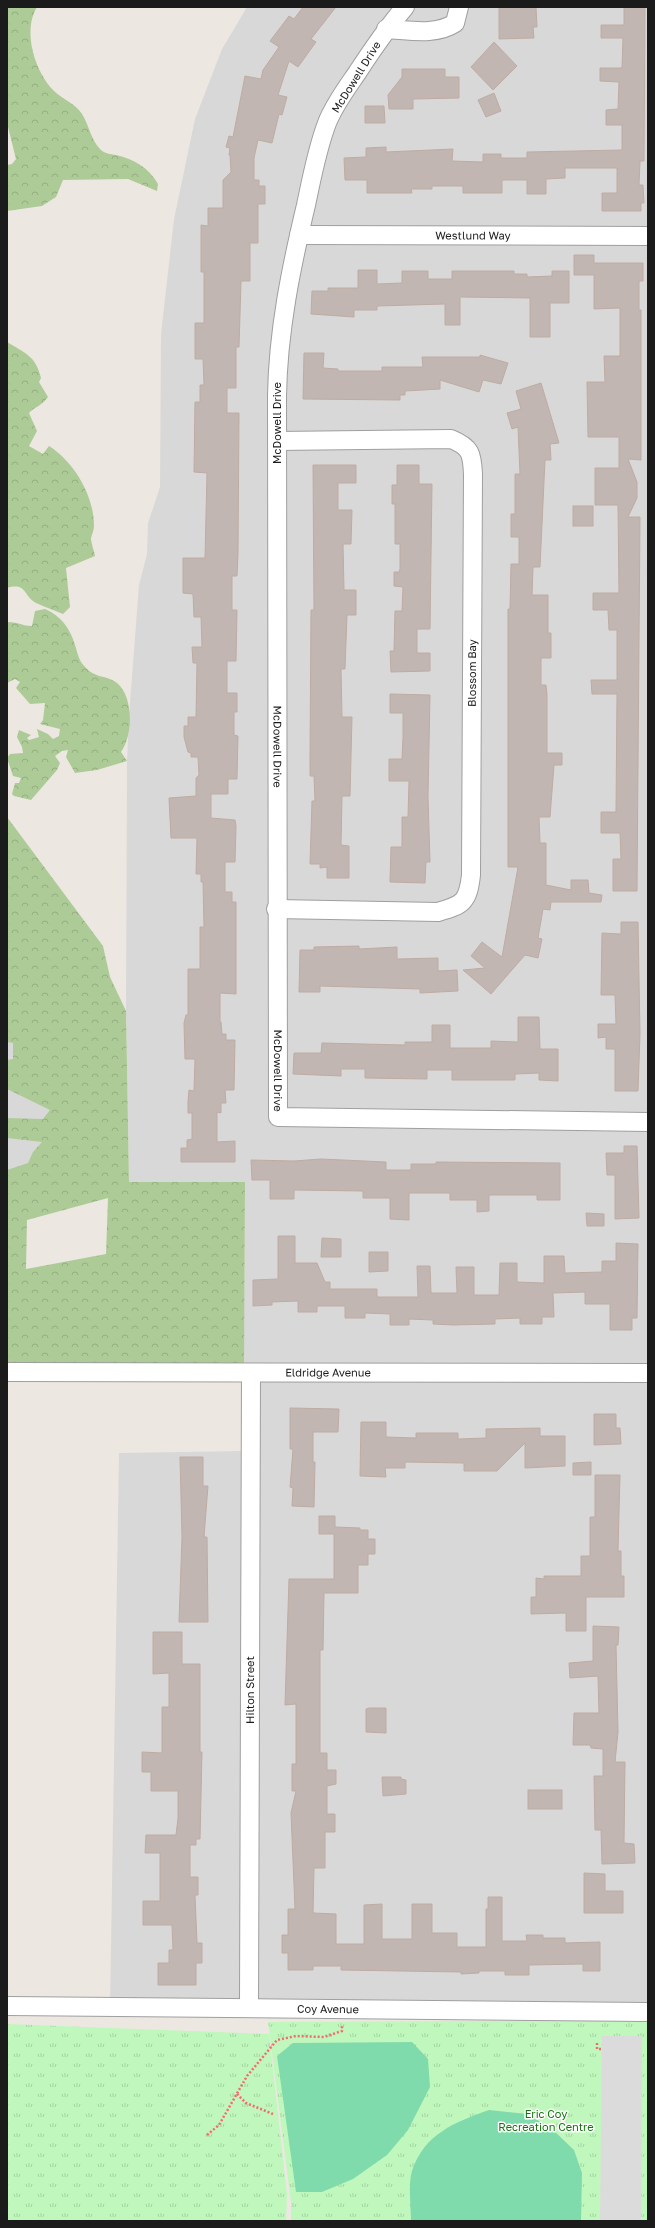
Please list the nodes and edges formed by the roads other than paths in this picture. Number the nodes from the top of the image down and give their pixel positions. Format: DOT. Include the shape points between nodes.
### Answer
graph roads {
  1 [pos="405,7"];
  2 [pos="459,7"];
  3 [pos="386,29"];
  4 [pos="299,235"];
  5 [pos="648,236"];
  6 [pos="277,441"];
  7 [pos="276,909"];
  8 [pos="648,1122"];
  9 [pos="7,1372"];
  10 [pos="251,1373"];
  11 [pos="648,1373"];
  12 [pos="7,2006"];
  13 [pos="249,2008"];
  14 [pos="648,2012"];
  1 -- 3 [label="street, McDowell Drive"];
  2 -- 3 [label="street, McDowell Drive" via="455,24 446,29 432,32"];
  3 -- 4 [label="street, McDowell Drive" via="341,96 328,121"];
  4 -- 5 [label="street, Westlund Way"];
  4 -- 6 [label="street, McDowell Drive" via="277,357"];
  6 -- 7 [label="street, McDowell Drive"];
  6 -- 7 [label="street, Blossom Bay" via="451,438 463,444 472,455 474,474 469,893 464,902 438,912"];
  7 -- 8 [label="street, McDowell Drive" via="278,1117"];
  9 -- 10 [label="street, Eldridge Avenue"];
  10 -- 11 [label="street, Eldridge Avenue"];
  10 -- 13 [label="street, Hilton Street"];
  12 -- 13 [label="street, Coy Avenue"];
  13 -- 14 [label="street, Coy Avenue"];
}
